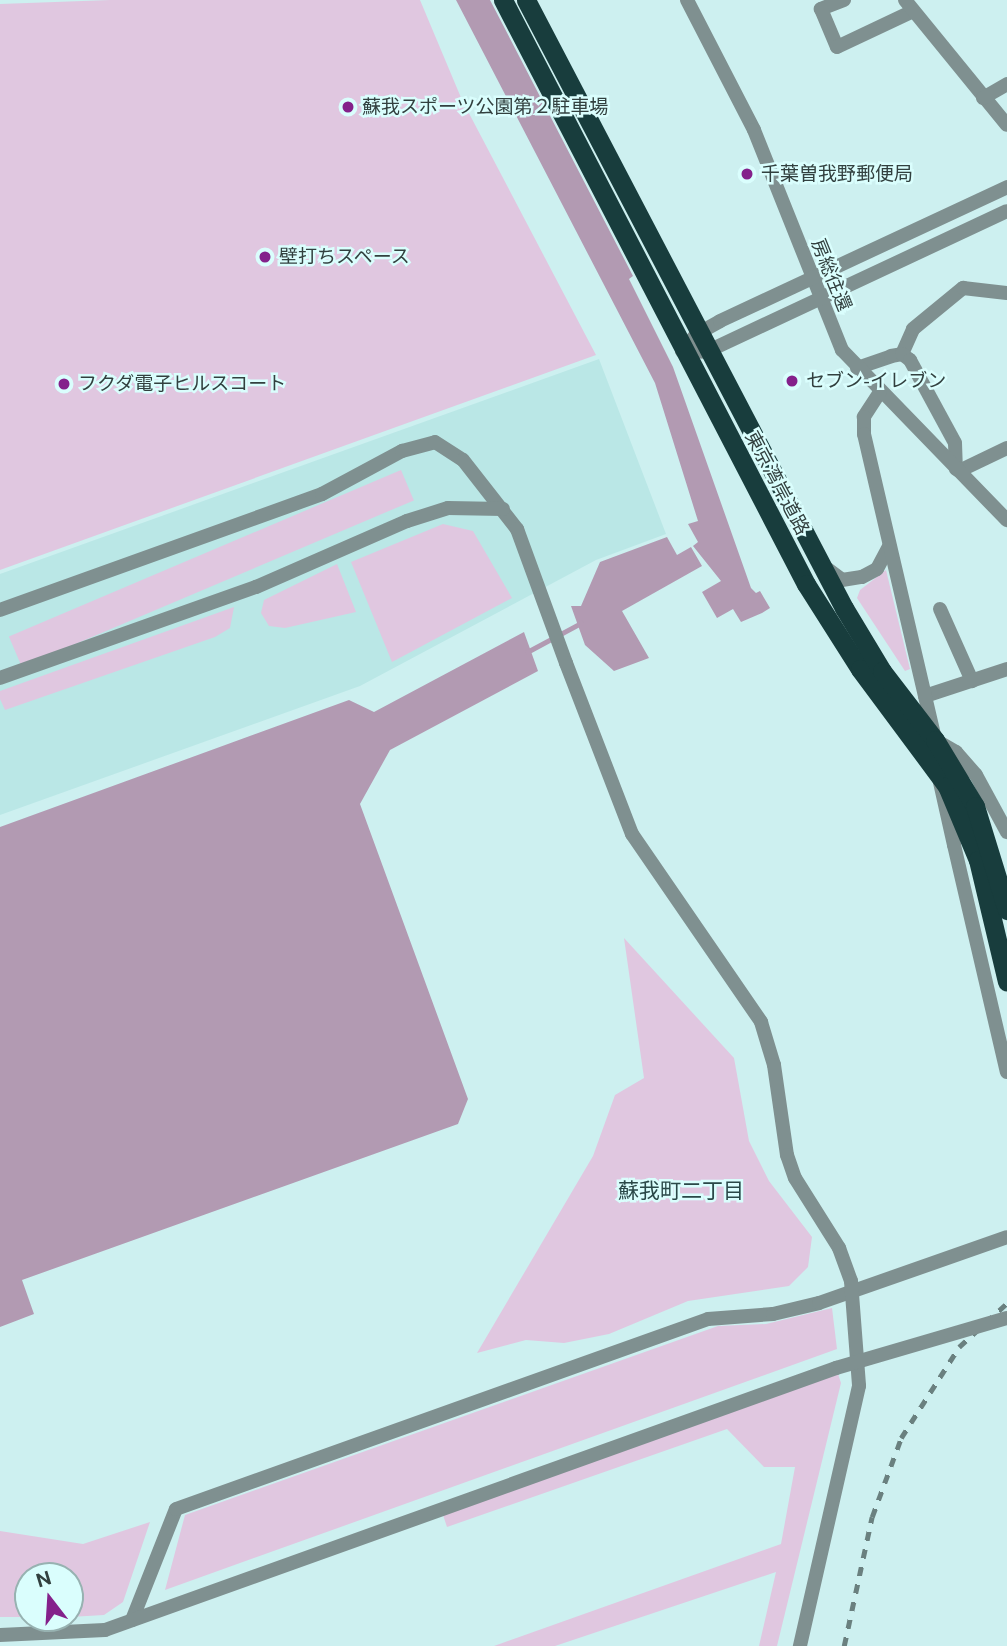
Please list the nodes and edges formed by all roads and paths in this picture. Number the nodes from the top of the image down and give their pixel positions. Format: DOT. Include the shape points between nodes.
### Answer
graph roads {
  1 [pos="503,0"];
  2 [pos="526,0"];
  3 [pos="687,0"];
  4 [pos="844,0"];
  5 [pos="909,6"];
  6 [pos="1007,84"];
  7 [pos="983,98"];
  8 [pos="1007,125"];
  9 [pos="1007,187"];
  10 [pos="1007,211"];
  11 [pos="810,277"];
  12 [pos="1007,293"];
  13 [pos="818,298"];
  14 [pos="697,334"];
  15 [pos="682,351"];
  16 [pos="706,352"];
  17 [pos="902,354"];
  18 [pos="857,368"];
  19 [pos="880,392"];
  20 [pos="1007,448"];
  21 [pos="957,470"];
  22 [pos="503,509"];
  23 [pos="1007,520"];
  24 [pos="888,546"];
  25 [pos="821,564"];
  26 [pos="940,609"];
  27 [pos="0,610"];
  28 [pos="1007,669"];
  29 [pos="0,678"];
  30 [pos="972,681"];
  31 [pos="925,696"];
  32 [pos="935,740"];
  33 [pos="938,772"];
  34 [pos="975,826"];
  35 [pos="1007,832"];
  36 [pos="1007,910"];
  37 [pos="1007,982"];
  38 [pos="1007,1072"];
  39 [pos="1007,1237"];
  40 [pos="852,1290"];
  41 [pos="1007,1318"];
  42 [pos="132,1620"];
  43 [pos="0,1635"];
  44 [pos="78,1640"];
  45 [pos="800,1646"];
  1 -- 15 [label="highway, 東京湾岸道路"];
  2 -- 14 [label="highway, 東京湾岸道路"];
  3 -- 11 [label="street, 房総往還" via="754,130"];
  4 -- 5 [label="street" via="821,9 837,47"];
  5 -- 7 [label="street"];
  6 -- 7 [label="street"];
  7 -- 8 [label="street"];
  9 -- 11 [label="street"];
  10 -- 13 [label="street"];
  11 -- 13 [label="street, 房総往還"];
  11 -- 14 [label="street"];
  12 -- 17 [label="street" via="963,288 914,328"];
  13 -- 16 [label="street"];
  13 -- 18 [label="street, 房総往還" via="842,350"];
  14 -- 15 [label="street"];
  14 -- 16 [label="highway, 東京湾岸道路"];
  15 -- 16 [label="street"];
  15 -- 33 [label="highway, 東京湾岸道路" via="806,584 860,669"];
  16 -- 25 [label="highway, 東京湾岸道路"];
  17 -- 18 [label="street"];
  17 -- 21 [label="street" via="915,368 955,443"];
  18 -- 19 [label="street, 房総往還"];
  19 -- 21 [label="street, 房総往還"];
  19 -- 24 [label="street" via="863,426"];
  20 -- 21 [label="street"];
  21 -- 23 [label="street, 房総往還"];
  22 -- 27 [label="street" via="449,449 435,442 420,443 323,494"];
  22 -- 29 [label="street" via="448,508 407,521 256,587"];
  22 -- 40 [label="street" via="526,550 632,834 761,1022 774,1065 787,1155 795,1178 839,1248"];
  24 -- 25 [label="street" via="877,569 851,580 842,580"];
  24 -- 31 [label="street"];
  25 -- 32 [label="highway, 東京湾岸道路" via="882,671"];
  26 -- 30 [label="street"];
  28 -- 30 [label="street"];
  30 -- 31 [label="street"];
  31 -- 32 [label="street"];
  32 -- 33 [label="street"];
  32 -- 34 [label="highway, 東京湾岸道路"];
  32 -- 35 [label="street" via="956,752 976,775"];
  33 -- 34 [label="highway, 東京湾岸道路"];
  33 -- 38 [label="street"];
  34 -- 36 [label="highway, 東京湾岸道路"];
  34 -- 37 [label="highway, 東京湾岸道路"];
  39 -- 40 [label="street"];
  40 -- 42 [label="street" via="773,1314 708,1319 176,1509"];
  40 -- 45 [label="street" via="859,1387"];
  41 -- 42 [label="street, bridge" via="836,1368"];
  42 -- 44 [label="street"];
  43 -- 44 [label="street"];
}
